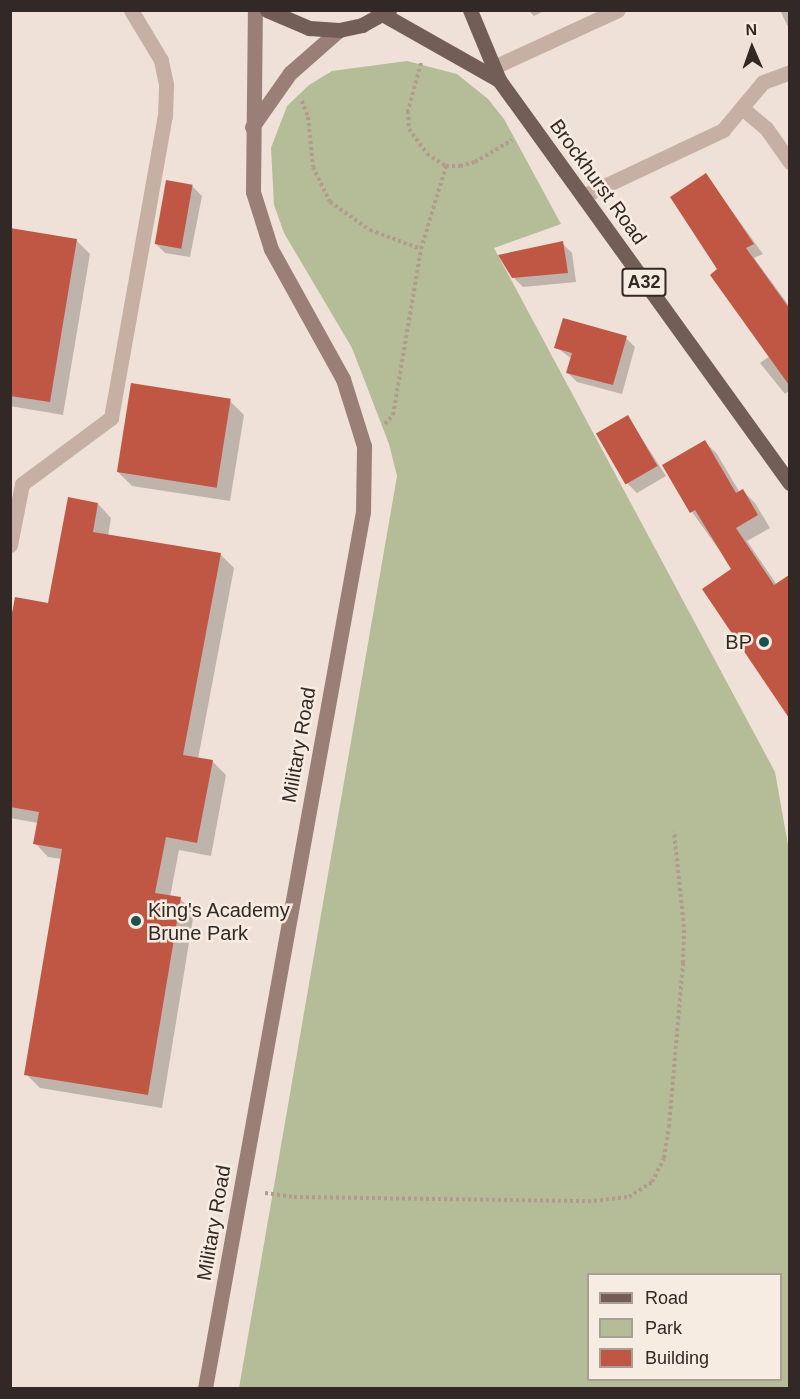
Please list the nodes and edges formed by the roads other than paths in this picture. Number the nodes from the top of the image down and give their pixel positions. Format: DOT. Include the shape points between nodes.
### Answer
graph roads {
  1 [pos="131,10"];
  2 [pos="255,10"];
  3 [pos="267,10"];
  4 [pos="470,10"];
  5 [pos="618,10"];
  6 [pos="387,13"];
  7 [pos="339,30"];
  8 [pos="789,72"];
  9 [pos="497,74"];
  10 [pos="742,108"];
  11 [pos="252,127"];
  12 [pos="789,162"];
  13 [pos="583,195"];
  14 [pos="789,483"];
  15 [pos="10,545"];
  16 [pos="205,1389"];
  1 -- 15 [label="street" via="161,60 166,84 165,116 111,418 22,484"];
  2 -- 11 [label="street, Military Road"];
  3 -- 7 [label="main road" via="309,28"];
  4 -- 9 [label="main road, Brockhurst Road / A32"];
  5 -- 9 [label="street"];
  6 -- 7 [label="main road"];
  6 -- 9 [label="main road, Brockhurst Road / A32" via="428,40"];
  7 -- 11 [label="street" via="290,74"];
  8 -- 10 [label="street" via="763,82"];
  9 -- 13 [label="main road, Brockhurst Road / A32"];
  10 -- 12 [label="street" via="766,128"];
  10 -- 13 [label="street" via="723,130"];
  11 -- 16 [label="street, Military Road" via="253,192 271,249 343,379 364,446 363,512"];
  13 -- 14 [label="main road, Brockhurst Road / A32"];
}
